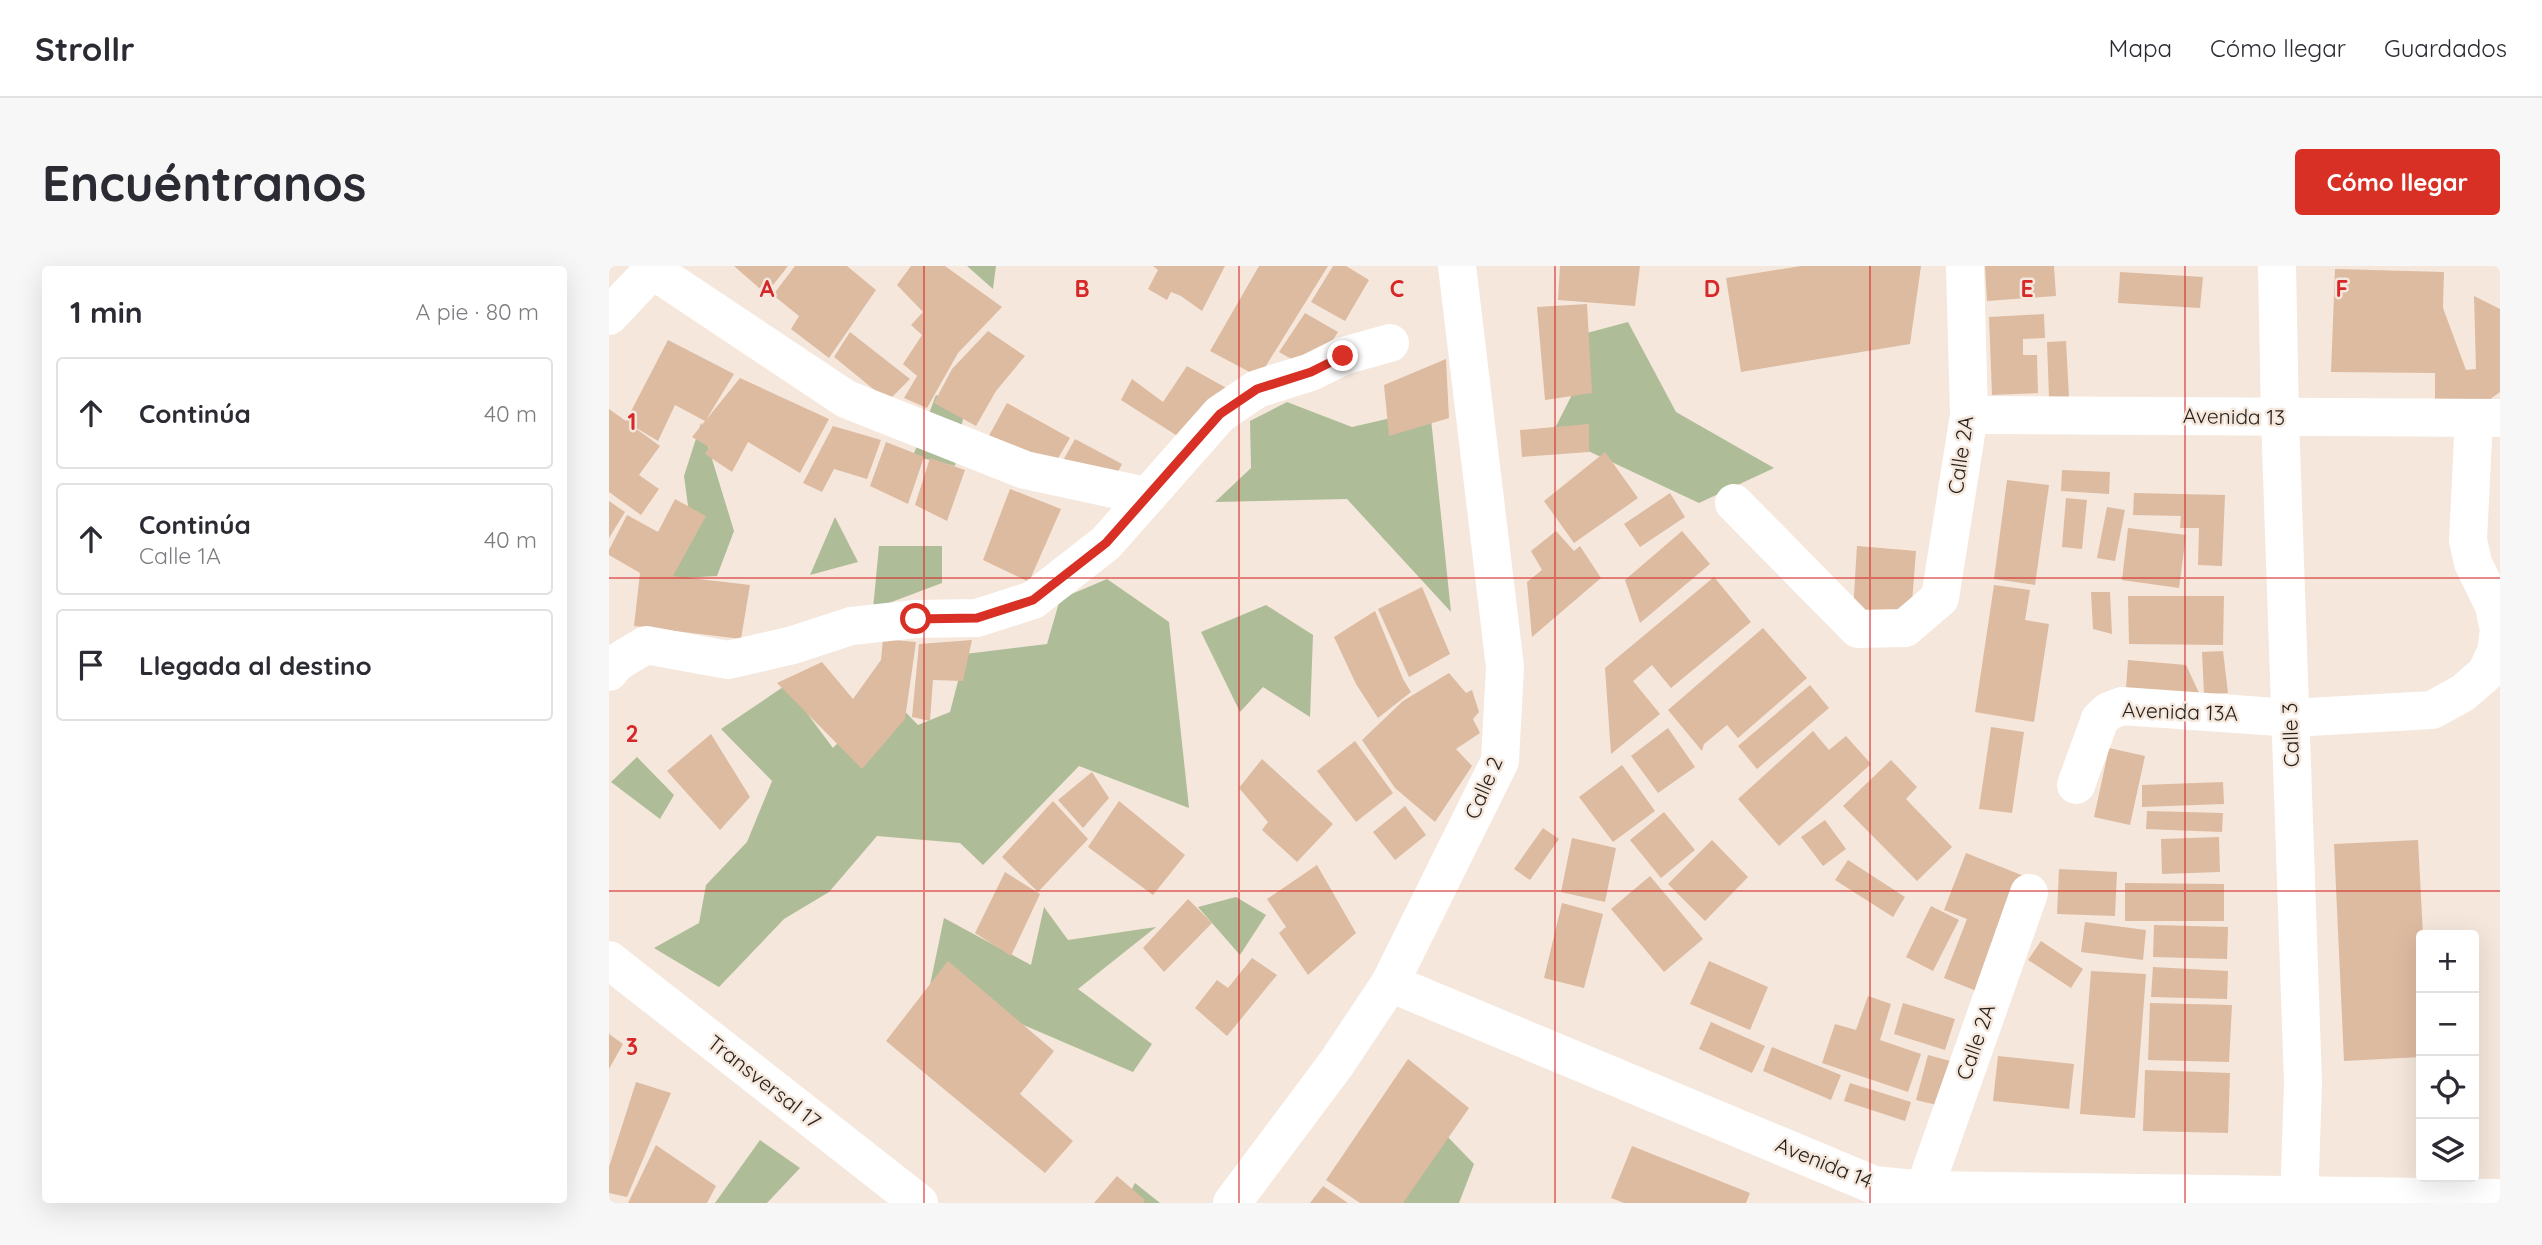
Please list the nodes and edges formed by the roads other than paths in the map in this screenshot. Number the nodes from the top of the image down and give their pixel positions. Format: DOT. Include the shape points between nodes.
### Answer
graph roads {
  1 [pos="1965,266"];
  2 [pos="2277,266"];
  3 [pos="1455,267"];
  4 [pos="655,269"];
  5 [pos="609,316"];
  6 [pos="1390,343"];
  7 [pos="1969,415"];
  8 [pos="2280,418"];
  9 [pos="2487,418"];
  10 [pos="1146,496"];
  11 [pos="1734,503"];
  12 [pos="609,672"];
  13 [pos="2291,718"];
  14 [pos="2075,785"];
  15 [pos="2029,893"];
  16 [pos="609,960"];
  17 [pos="1390,983"];
  18 [pos="1924,1190"];
  19 [pos="1872,1194"];
  20 [pos="2299,1198"];
  21 [pos="2500,1198"];
  22 [pos="919,1203"];
  23 [pos="1232,1203"];
  1 -- 7 [label="street, Calle 2A"];
  2 -- 8 [label="street, Calle 3"];
  3 -- 17 [label="street, Calle 2" via="1505,667 1500,761"];
  4 -- 5 [label="street"];
  4 -- 10 [label="street" via="846,398 1025,470"];
  6 -- 10 [label="street" via="1257,389 1220,414"];
  7 -- 8 [label="street, Avenida 13"];
  7 -- 11 [label="street, Calle 2A" via="1940,598 1905,628 1858,629"];
  8 -- 9 [label="street, Avenida 13"];
  8 -- 13 [label="street, Calle 3"];
  9 -- 13 [label="street, Avenida 13A" via="2468,540 2499,631 2497,652 2486,673 2432,710"];
  10 -- 12 [label="street" via="1106,543 1033,600 977,618 851,626 728,660 646,645"];
  13 -- 14 [label="street, Avenida 13A" via="2122,706 2100,719"];
  13 -- 20 [label="street, Calle 3" via="2303,1083"];
  15 -- 18 [label="street, Calle 2A"];
  16 -- 22 [label="street, Transversal 17"];
  17 -- 19 [label="street, Avenida 14"];
  17 -- 23 [label="street, Calle 2"];
  18 -- 19 [label="street, Avenida 14"];
  18 -- 20 [label="street, Avenida 14"];
  20 -- 21 [label="street, Avenida 14"];
}
